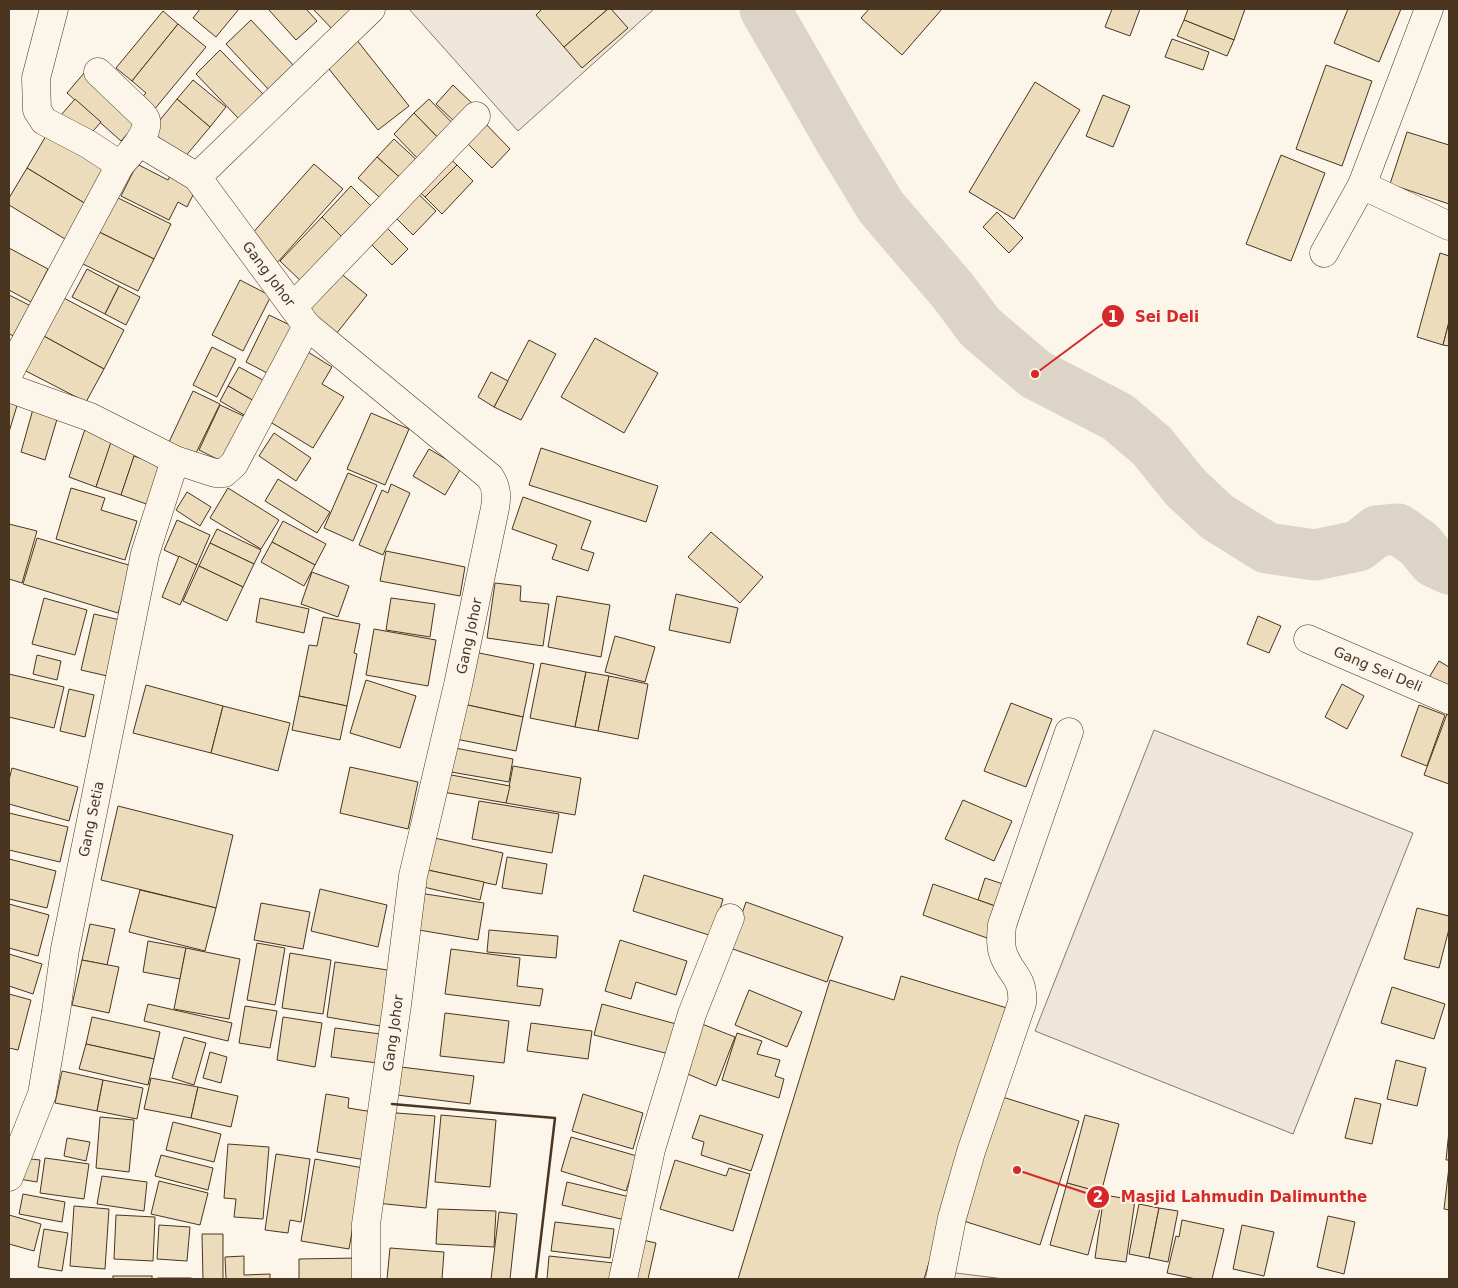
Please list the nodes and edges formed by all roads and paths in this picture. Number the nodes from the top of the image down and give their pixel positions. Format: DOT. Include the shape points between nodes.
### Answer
graph roads {
  1 [pos="54,9"];
  2 [pos="371,9"];
  3 [pos="1429,9"];
  4 [pos="1443,9"];
  5 [pos="1449,12"];
  6 [pos="98,72"];
  7 [pos="476,116"];
  8 [pos="139,142"];
  9 [pos="120,165"];
  10 [pos="197,177"];
  11 [pos="1362,185"];
  12 [pos="1449,226"];
  13 [pos="1324,253"];
  14 [pos="300,316"];
  15 [pos="9,373"];
  16 [pos="9,388"];
  17 [pos="176,460"];
  18 [pos="1308,638"];
  19 [pos="1449,700"];
  20 [pos="1069,732"];
  21 [pos="730,918"];
  22 [pos="9,1177"];
  23 [pos="366,1279"];
  24 [pos="623,1279"];
  25 [pos="940,1279"];
  1 -- 9 [label="street" via="36,78 37,110 44,121"];
  2 -- 10 [label="street"];
  3 -- 11 [label="street"];
  4 -- 5 [label="street"];
  6 -- 8 [label="street" via="146,120"];
  7 -- 14 [label="street"];
  8 -- 9 [label="street"];
  8 -- 10 [label="street, Gang Johor"];
  9 -- 15 [label="street"];
  10 -- 14 [label="street, Gang Johor"];
  11 -- 12 [label="street"];
  11 -- 13 [label="street"];
  14 -- 17 [label="street" via="234,464 222,473"];
  14 -- 23 [label="street, Gang Johor" via="490,477 497,496 458,685 413,876 366,1224"];
  16 -- 17 [label="street" via="90,417"];
  17 -- 22 [label="street, Gang Setia" via="145,554 65,949 42,1094"];
  18 -- 19 [label="street, Gang Sei Deli"];
  20 -- 25 [label="street" via="1002,925 1004,956 1021,984 1022,1003 971,1152 952,1218"];
  21 -- 24 [label="street" via="692,1014 651,1149"];
}
